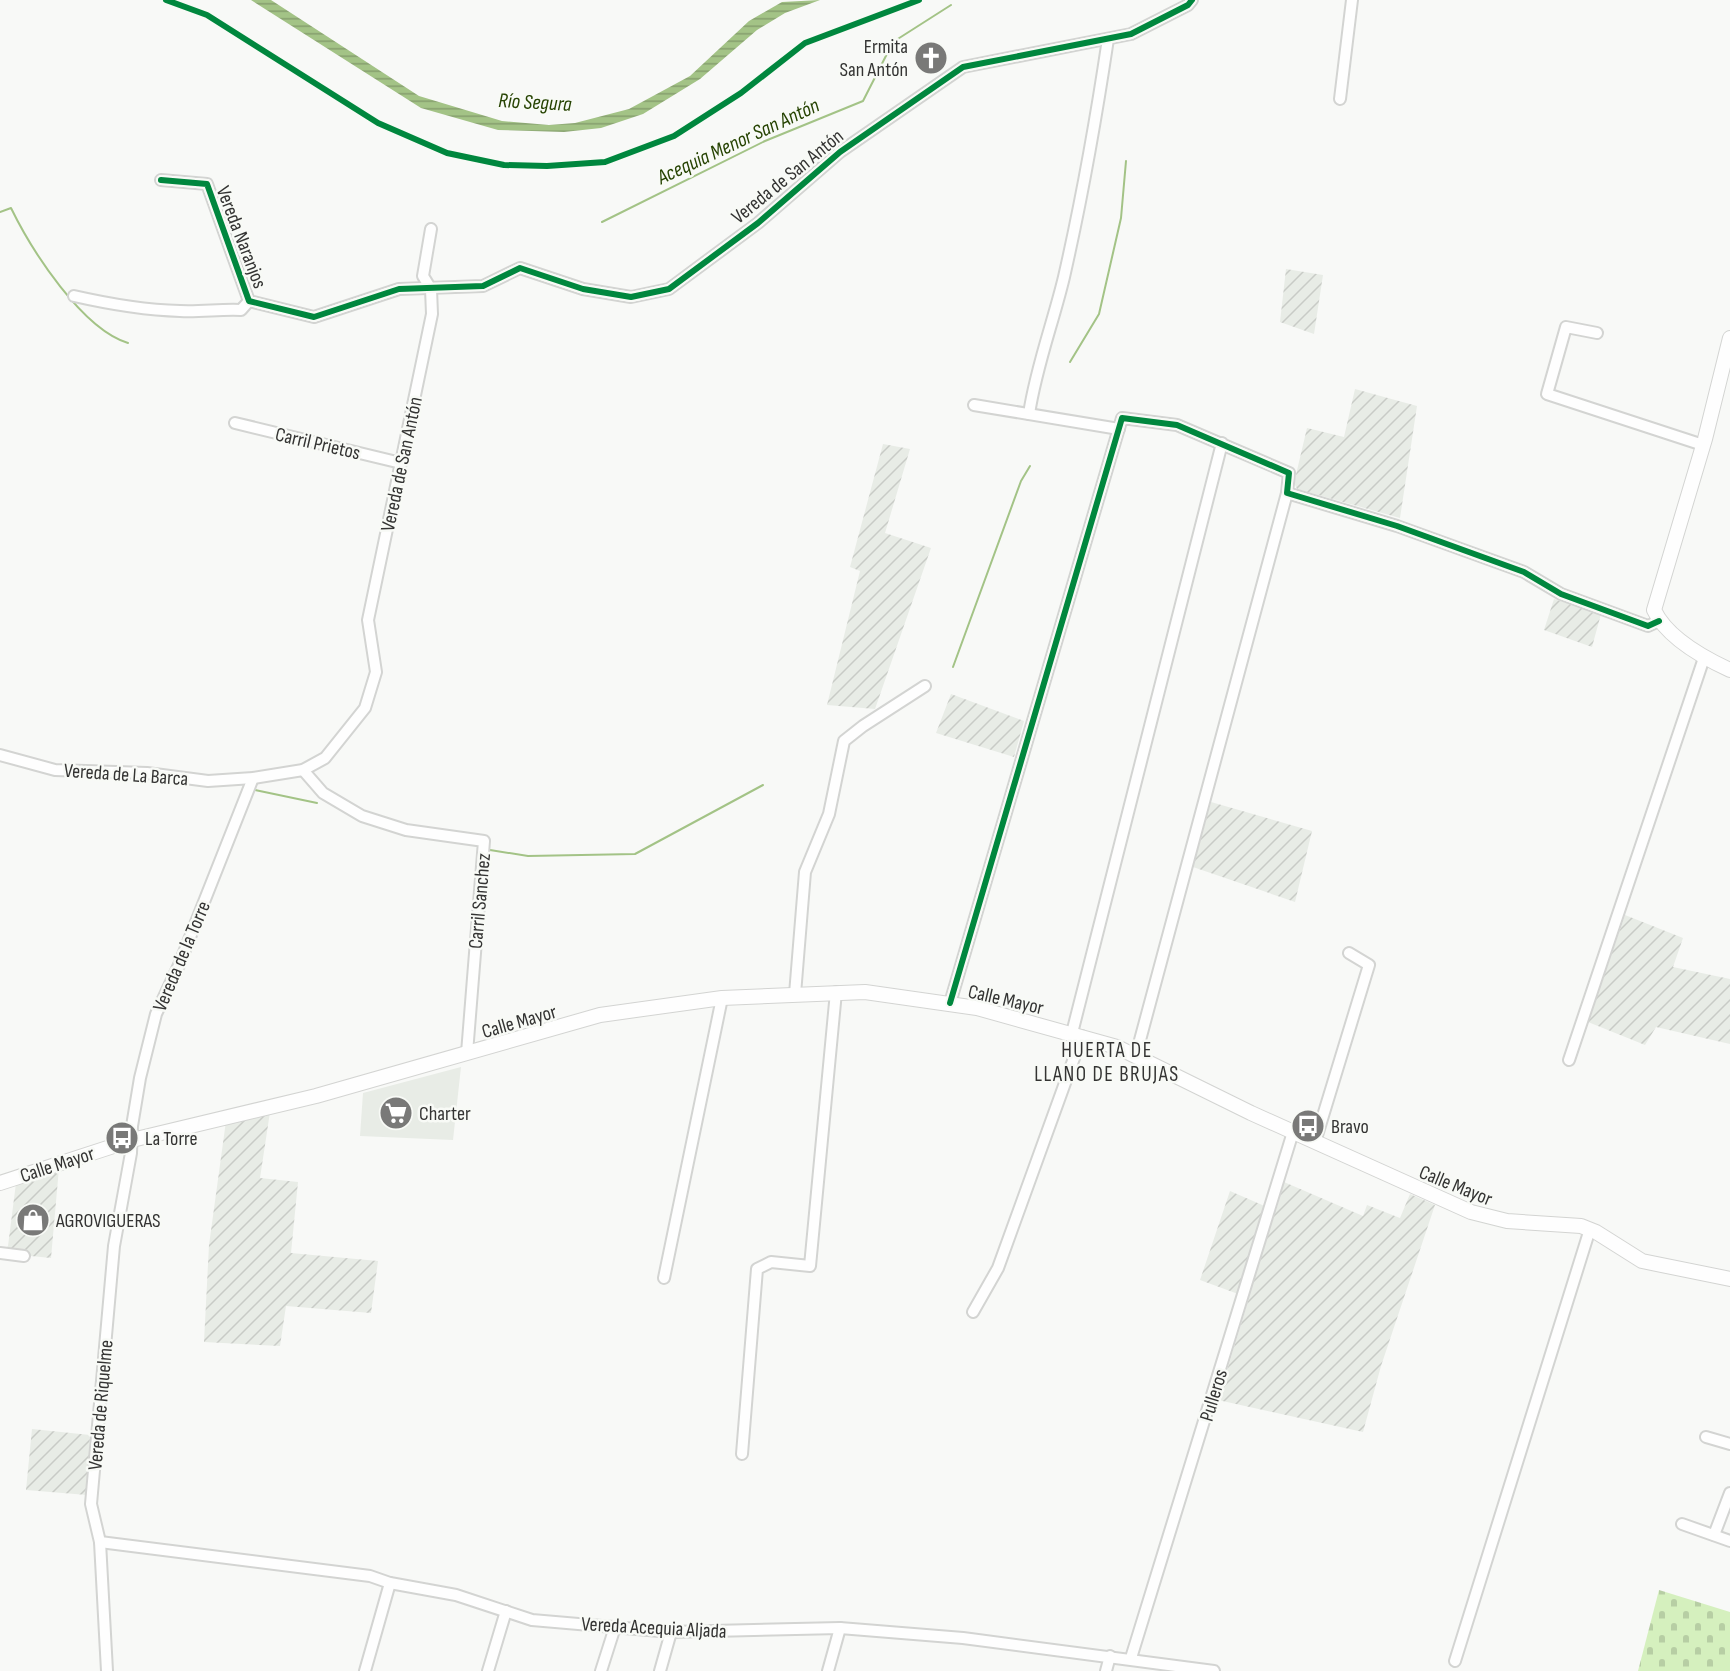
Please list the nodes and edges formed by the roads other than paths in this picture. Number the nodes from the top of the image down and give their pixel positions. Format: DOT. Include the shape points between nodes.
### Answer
graph roads {
  1 [pos="1192,0"];
  2 [pos="1352,0"];
  3 [pos="1108,39"];
  4 [pos="1340,99"];
  5 [pos="161,180"];
  6 [pos="431,229"];
  7 [pos="430,289"];
  8 [pos="74,296"];
  9 [pos="249,302"];
  10 [pos="1597,333"];
  11 [pos="1730,338"];
  12 [pos="974,405"];
  13 [pos="1029,414"];
  14 [pos="235,423"];
  15 [pos="1119,429"];
  16 [pos="1222,443"];
  17 [pos="1703,446"];
  18 [pos="401,463"];
  19 [pos="1287,492"];
  20 [pos="1659,621"];
  21 [pos="1704,658"];
  22 [pos="1730,670"];
  23 [pos="925,687"];
  24 [pos="0,755"];
  25 [pos="303,770"];
  26 [pos="253,778"];
  27 [pos="1349,953"];
  28 [pos="837,992"];
  29 [pos="795,994"];
  30 [pos="722,998"];
  31 [pos="950,1003"];
  32 [pos="1077,1034"];
  33 [pos="467,1053"];
  34 [pos="1136,1055"];
  35 [pos="1569,1060"];
  36 [pos="1293,1132"];
  37 [pos="132,1140"];
  38 [pos="1315,1142"];
  39 [pos="0,1183"];
  40 [pos="1590,1229"];
  41 [pos="0,1253"];
  42 [pos="24,1256"];
  43 [pos="664,1278"];
  44 [pos="1730,1279"];
  45 [pos="973,1312"];
  46 [pos="1706,1437"];
  47 [pos="1730,1444"];
  48 [pos="742,1454"];
  49 [pos="1730,1493"];
  50 [pos="1682,1524"];
  51 [pos="1713,1535"];
  52 [pos="1730,1541"];
  53 [pos="100,1542"];
  54 [pos="390,1583"];
  55 [pos="506,1611"];
  56 [pos="615,1627"];
  57 [pos="840,1628"];
  58 [pos="671,1632"];
  59 [pos="1110,1656"];
  60 [pos="1131,1658"];
  61 [pos="1455,1661"];
  62 [pos="107,1671"];
  63 [pos="365,1671"];
  64 [pos="488,1671"];
  65 [pos="601,1671"];
  66 [pos="660,1671"];
  67 [pos="828,1671"];
  68 [pos="1106,1671"];
  69 [pos="1214,1671"];
  1 -- 3 [label="street, Vereda de San Antón" via="1131,34"];
  2 -- 4 [label="street"];
  3 -- 7 [label="street, Vereda de San Antón" via="963,67 840,152 758,223 669,289 631,297 583,289 520,268 483,286"];
  3 -- 13 [label="street" via="1090,158"];
  5 -- 9 [label="street, Vereda Naranjos" via="207,184"];
  6 -- 7 [label="street" via="423,276"];
  7 -- 9 [label="street, Vereda Naranjos" via="399,289 314,317"];
  7 -- 18 [label="street, Vereda de San Antón" via="432,314"];
  8 -- 9 [label="street, Vereda Naranjos" via="141,309 183,311 241,310"];
  10 -- 17 [label="street" via="1566,327 1547,394"];
  11 -- 17 [label="main road"];
  12 -- 13 [label="street"];
  13 -- 15 [label="street"];
  14 -- 18 [label="street, Carril Prietos"];
  15 -- 16 [label="street" via="1122,418 1166,424"];
  15 -- 31 [label="street"];
  16 -- 19 [label="street" via="1289,473"];
  16 -- 32 [label="street"];
  17 -- 20 [label="main road" via="1654,610"];
  18 -- 25 [label="street, Vereda de San Antón" via="368,620 376,672 365,708 325,758"];
  19 -- 20 [label="street" via="1524,572 1561,594 1648,626"];
  19 -- 34 [label="street"];
  20 -- 21 [label="main road"];
  21 -- 22 [label="main road"];
  21 -- 35 [label="street"];
  23 -- 29 [label="street" via="844,741 829,814 805,872"];
  24 -- 26 [label="street, Vereda de La Barca" via="55,770 147,773 208,781"];
  25 -- 26 [label="street, Vereda de San Antón"];
  25 -- 33 [label="street, Carril Sanchez" via="322,793 362,816 406,830 484,841"];
  26 -- 37 [label="street, Vereda de la Torre" via="156,1014 140,1078"];
  27 -- 38 [label="street" via="1369,965"];
  28 -- 29 [label="main road, Calle Mayor"];
  28 -- 31 [label="main road, Calle Mayor" via="881,993"];
  28 -- 48 [label="street" via="810,1266 771,1262 757,1269"];
  29 -- 30 [label="main road, Calle Mayor"];
  30 -- 33 [label="main road, Calle Mayor" via="600,1015"];
  30 -- 43 [label="street"];
  31 -- 32 [label="main road, Calle Mayor"];
  32 -- 34 [label="main road, Calle Mayor"];
  32 -- 45 [label="street" via="998,1268"];
  33 -- 37 [label="main road, Calle Mayor" via="315,1096"];
  34 -- 36 [label="main road, Calle Mayor"];
  36 -- 38 [label="main road, Calle Mayor"];
  36 -- 60 [label="street, Pulleros"];
  37 -- 39 [label="main road, Calle Mayor"];
  37 -- 53 [label="street, Vereda de Riquelme" via="114,1246 91,1504"];
  38 -- 40 [label="main road, Calle Mayor" via="1482,1215"];
  40 -- 44 [label="main road, Calle Mayor" via="1642,1261"];
  40 -- 61 [label="street"];
  41 -- 42 [label="street"];
  46 -- 47 [label="street"];
  49 -- 51 [label="street"];
  50 -- 51 [label="street"];
  51 -- 52 [label="street"];
  53 -- 54 [label="street, Vereda Acequia Aljada" via="302,1566 370,1576"];
  53 -- 62 [label="street, Vereda de Riquelme"];
  54 -- 55 [label="street, Vereda Acequia Aljada" via="456,1595"];
  54 -- 63 [label="street"];
  55 -- 56 [label="street, Vereda Acequia Aljada" via="532,1620"];
  55 -- 64 [label="street"];
  56 -- 58 [label="street, Vereda Acequia Aljada"];
  56 -- 65 [label="street"];
  57 -- 58 [label="street, Vereda Acequia Aljada"];
  57 -- 59 [label="street, Vereda Acequia Aljada"];
  57 -- 67 [label="street"];
  58 -- 66 [label="street"];
  59 -- 60 [label="street, Vereda Acequia Aljada"];
  59 -- 68 [label="street"];
  60 -- 69 [label="street, Vereda Acequia Aljada"];
}
